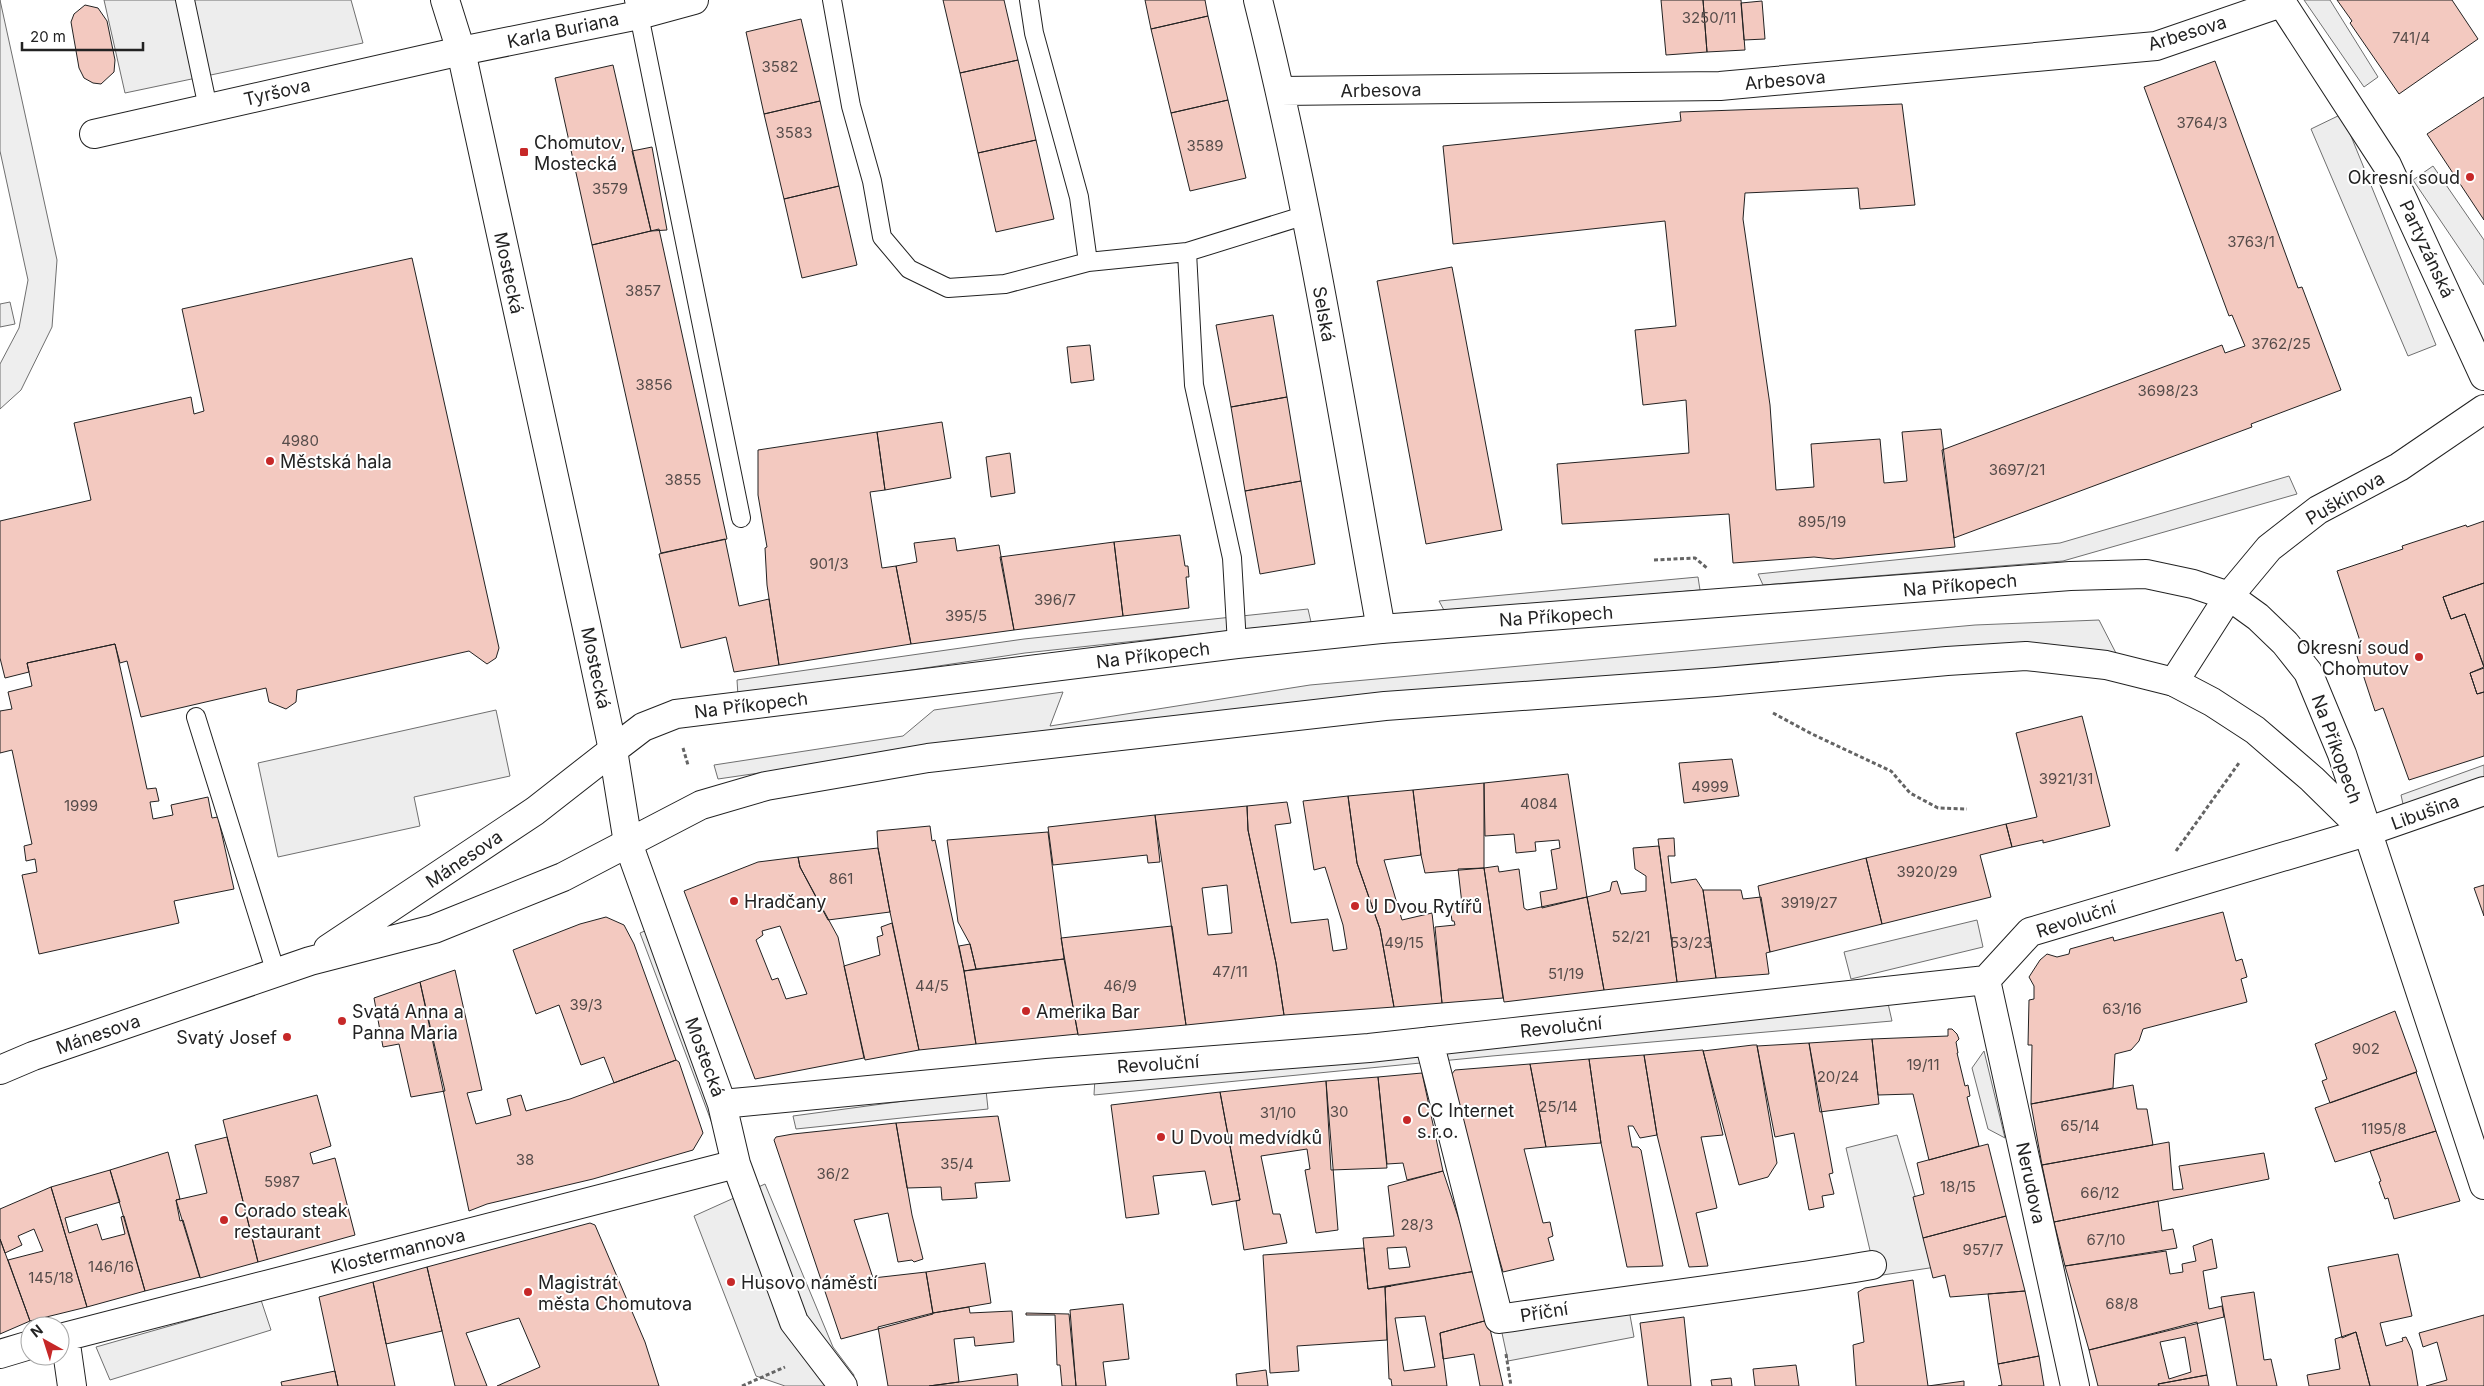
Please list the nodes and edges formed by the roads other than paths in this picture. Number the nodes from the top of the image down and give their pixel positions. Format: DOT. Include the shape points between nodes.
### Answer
graph roads {
  1 [pos="185,0"];
  2 [pos="445,0"];
  3 [pos="694,0"];
  4 [pos="832,0"];
  5 [pos="1029,0"];
  6 [pos="1258,0"];
  7 [pos="2281,1"];
  8 [pos="636,8"];
  9 [pos="461,51"];
  10 [pos="1281,91"];
  11 [pos="208,108"];
  12 [pos="94,134"];
  13 [pos="1306,215"];
  14 [pos="1187,252"];
  15 [pos="1088,262"];
  16 [pos="2484,376"];
  17 [pos="2484,409"];
  18 [pos="741,518"];
  19 [pos="2230,596"];
  20 [pos="1381,629"];
  21 [pos="1237,644"];
  22 [pos="2174,682"];
  23 [pos="196,717"];
  24 [pos="613,750"];
  25 [pos="2484,791"];
  26 [pos="2366,832"];
  27 [pos="628,843"];
  28 [pos="310,961"];
  29 [pos="276,973"];
  30 [pos="1986,980"];
  31 [pos="1429,1041"];
  32 [pos="0,1070"];
  33 [pos="722,1104"];
  34 [pos="736,1164"];
  35 [pos="2484,1185"];
  36 [pos="1872,1265"];
  37 [pos="70,1335"];
  38 [pos="20,1348"];
  39 [pos="0,1354"];
  40 [pos="68,1366"];
  41 [pos="72,1386"];
  42 [pos="843,1386"];
  43 [pos="2075,1386"];
  1 -- 11 [label="lane"];
  2 -- 9 [label="street, Mostecká"];
  3 -- 8 [label="street, Karla Buriana"];
  4 -- 15 [label="lane" via="851,106 872,181 882,237 909,269 948,288 1005,284"];
  5 -- 15 [label="lane" via="1034,33 1079,197"];
  6 -- 10 [label="street, Selská"];
  7 -- 10 [label="street, Arbesova" via="2156,46 1730,85"];
  7 -- 16 [label="street, Partyzánská" via="2388,165"];
  8 -- 9 [label="street, Karla Buriana"];
  8 -- 18 [label="lane"];
  9 -- 11 [label="street, Tyršova"];
  9 -- 24 [label="street, Mostecká"];
  10 -- 13 [label="street, Selská"];
  11 -- 12 [label="street, Tyršova"];
  13 -- 14 [label="lane"];
  13 -- 20 [label="street, Selská"];
  14 -- 15 [label="lane"];
  14 -- 21 [label="lane" via="1194,385 1232,558"];
  17 -- 19 [label="street, Puškinova" via="2400,467 2318,510 2269,548"];
  19 -- 20 [label="street, Na Příkopech" via="2146,574 2070,576"];
  19 -- 22 [label="street, Puškinova"];
  19 -- 26 [label="street, Na Příkopech" via="2285,643 2308,672 2342,754"];
  20 -- 21 [label="street, Na Příkopech"];
  21 -- 24 [label="street, Na Příkopech" via="676,714 643,727"];
  22 -- 26 [label="street, Na Příkopech" via="2255,730"];
  22 -- 27 [label="street, Na Příkopech" via="2106,665 2026,656 1385,706 928,758 766,786 700,806"];
  23 -- 29 [label="lane"];
  24 -- 27 [label="street, Mostecká"];
  24 -- 28 [label="street, Mánesova" via="535,811"];
  25 -- 26 [label="street, Libušina"];
  26 -- 30 [label="street, Revoluční" via="2030,932"];
  26 -- 35 [label="street, Na Příkopech"];
  27 -- 28 [label="street, Mánesova" via="563,877 434,929"];
  27 -- 33 [label="street, Mostecká"];
  28 -- 29 [label="street, Mánesova"];
  29 -- 32 [label="street, Mánesova"];
  30 -- 31 [label="street, Revoluční"];
  30 -- 43 [label="street, Nerudova"];
  31 -- 33 [label="street, Revoluční"];
  31 -- 36 [label="street, Příční" via="1499,1319"];
  33 -- 34 [label="street, Mostecká"];
  34 -- 37 [label="street, Klostermannova"];
  34 -- 42 [label="street, Mostecká" via="794,1322"];
  38 -- 39 [label="street"];
  40 -- 41 [label="street"];
}
